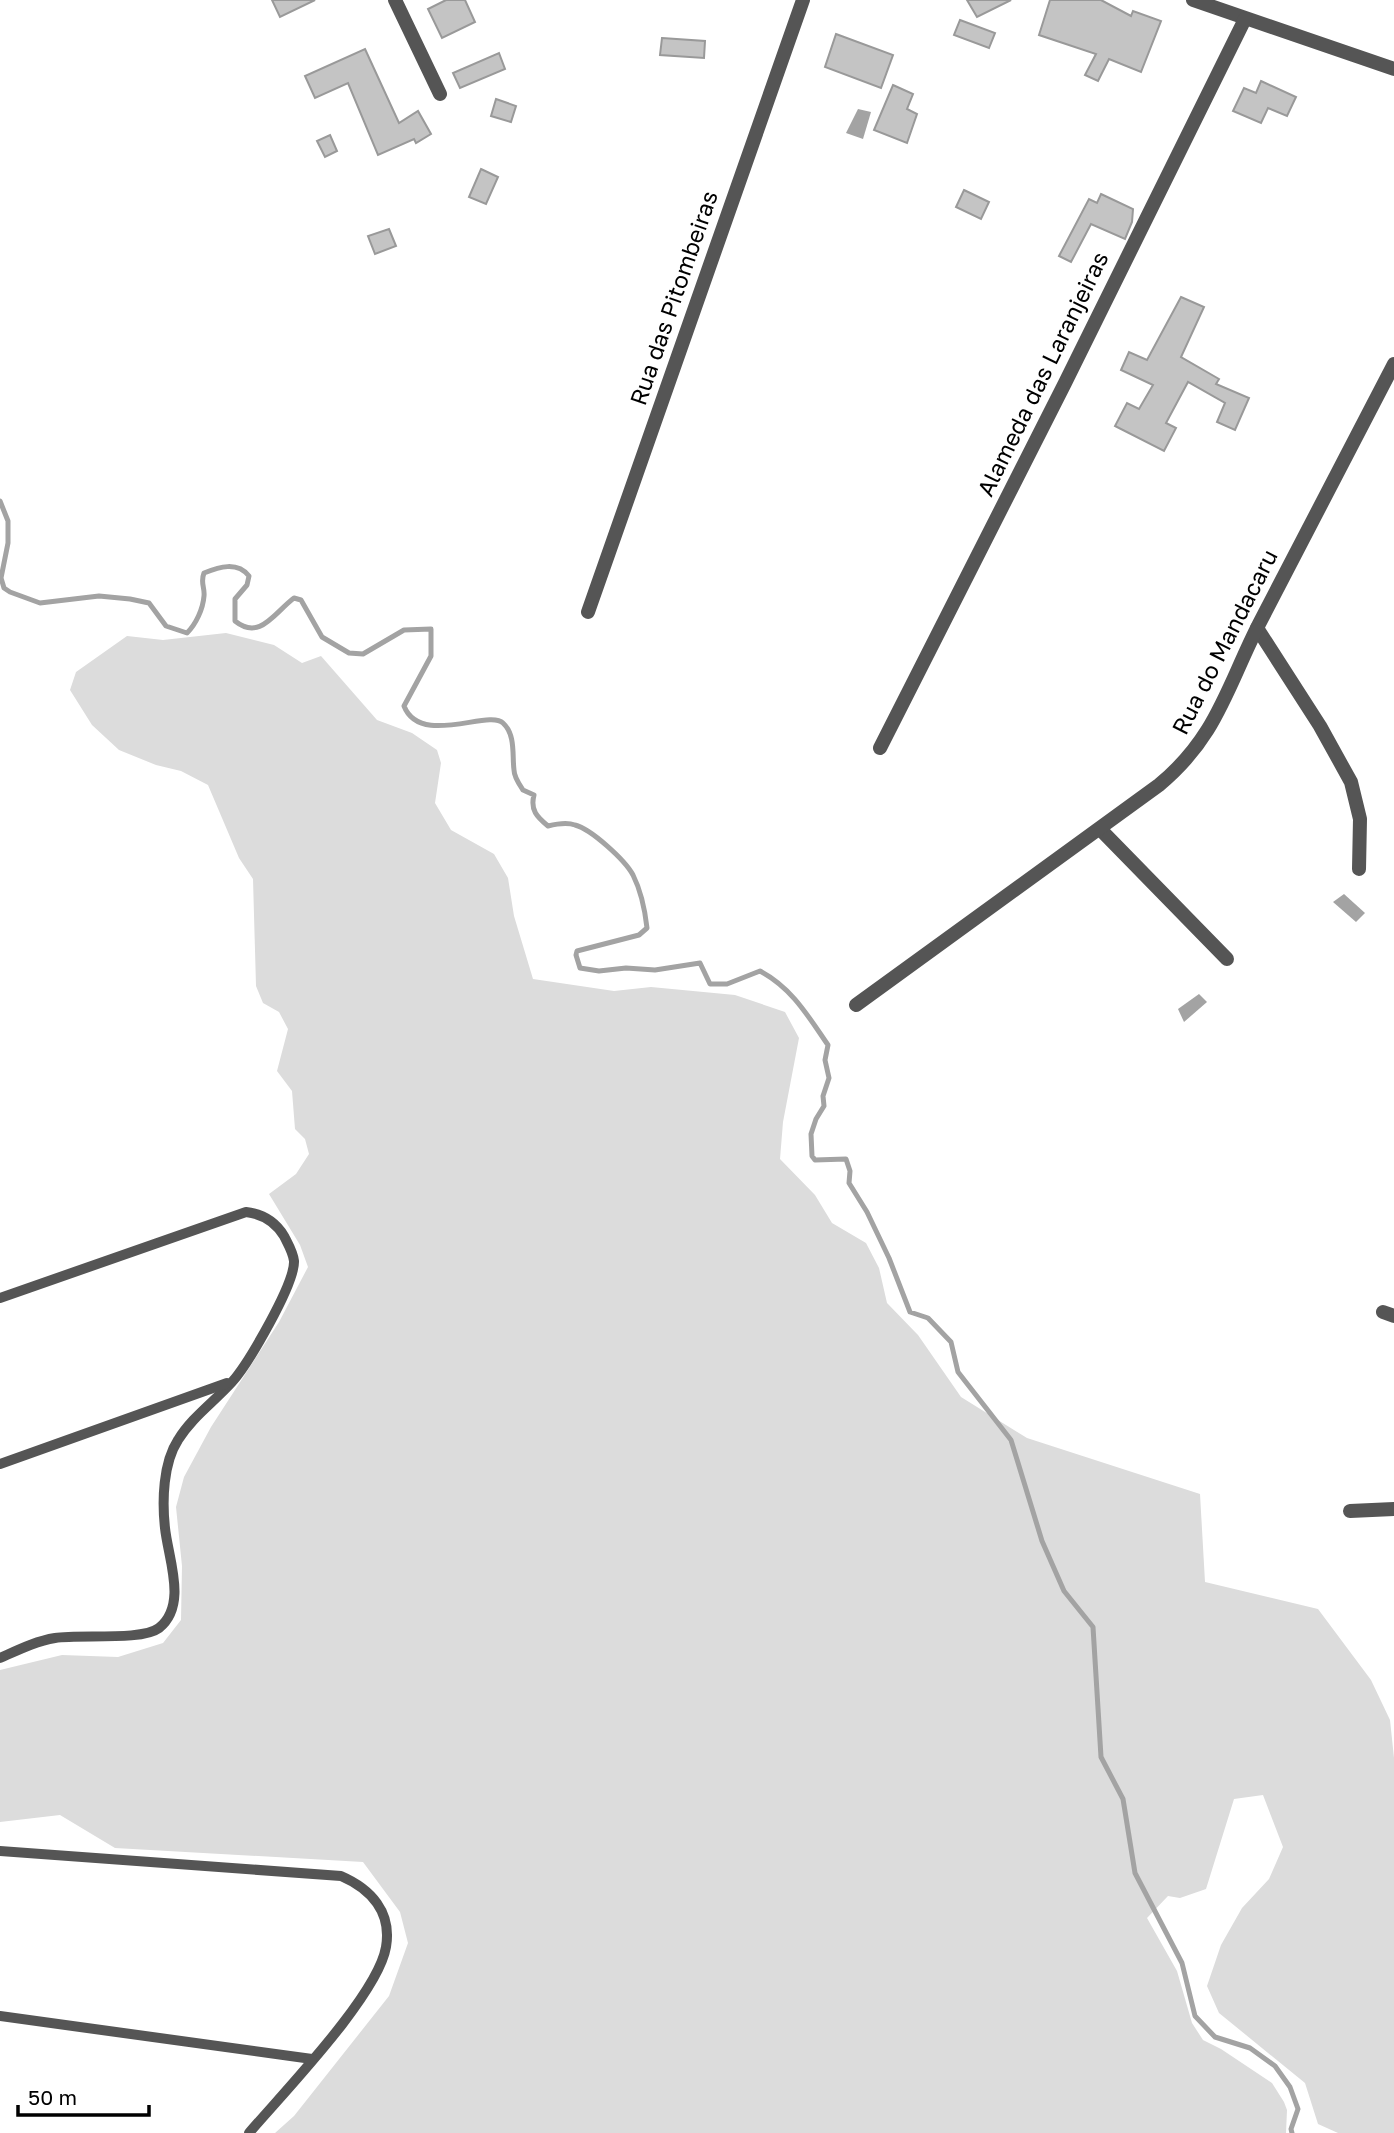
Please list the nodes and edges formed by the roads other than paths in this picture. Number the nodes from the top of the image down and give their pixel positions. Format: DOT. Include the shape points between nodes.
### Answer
graph roads {
  1 [pos="395,0"];
  2 [pos="803,0"];
  3 [pos="1193,0"];
  4 [pos="1245,19"];
  5 [pos="1394,69"];
  6 [pos="440,94"];
  7 [pos="1394,364"];
  8 [pos="588,612"];
  9 [pos="1257,628"];
  10 [pos="880,748"];
  11 [pos="1100,829"];
  12 [pos="1359,869"];
  13 [pos="1227,959"];
  14 [pos="856,1005"];
  15 [pos="0,1298"];
  16 [pos="234,1381"];
  17 [pos="0,1464"];
  18 [pos="1394,1509"];
  19 [pos="1350,1511"];
  20 [pos="0,1658"];
  21 [pos="0,1851"];
  22 [pos="0,2016"];
  23 [pos="312,2059"];
  24 [pos="249,2133"];
  1 -- 6 [label="street"];
  2 -- 8 [label="street, Rua das Pitombeiras"];
  3 -- 4 [label="street"];
  4 -- 5 [label="street"];
  4 -- 10 [label="street, Alameda das Laranjeiras"];
  7 -- 9 [label="street, Rua do Mandacaru"];
  9 -- 11 [label="street, Rua do Mandacaru" via="1217,716 1192,754"];
  9 -- 12 [label="street" via="1350,782 1360,819"];
  11 -- 13 [label="street"];
  11 -- 14 [label="street, Rua do Mandacaru"];
  15 -- 16 [label="lane" via="246,1212 260,1214 286,1240 294,1261 276,1312"];
  16 -- 17 [label="lane"];
  16 -- 20 [label="lane" via="191,1422 169,1459 164,1525 174,1591 172,1613 158,1629 137,1636 50,1639"];
  18 -- 19 [label="street"];
  21 -- 23 [label="lane" via="341,1876 359,1883 378,1905 387,1930 386,1949 372,1982"];
  22 -- 23 [label="lane"];
  23 -- 24 [label="lane"];
}
